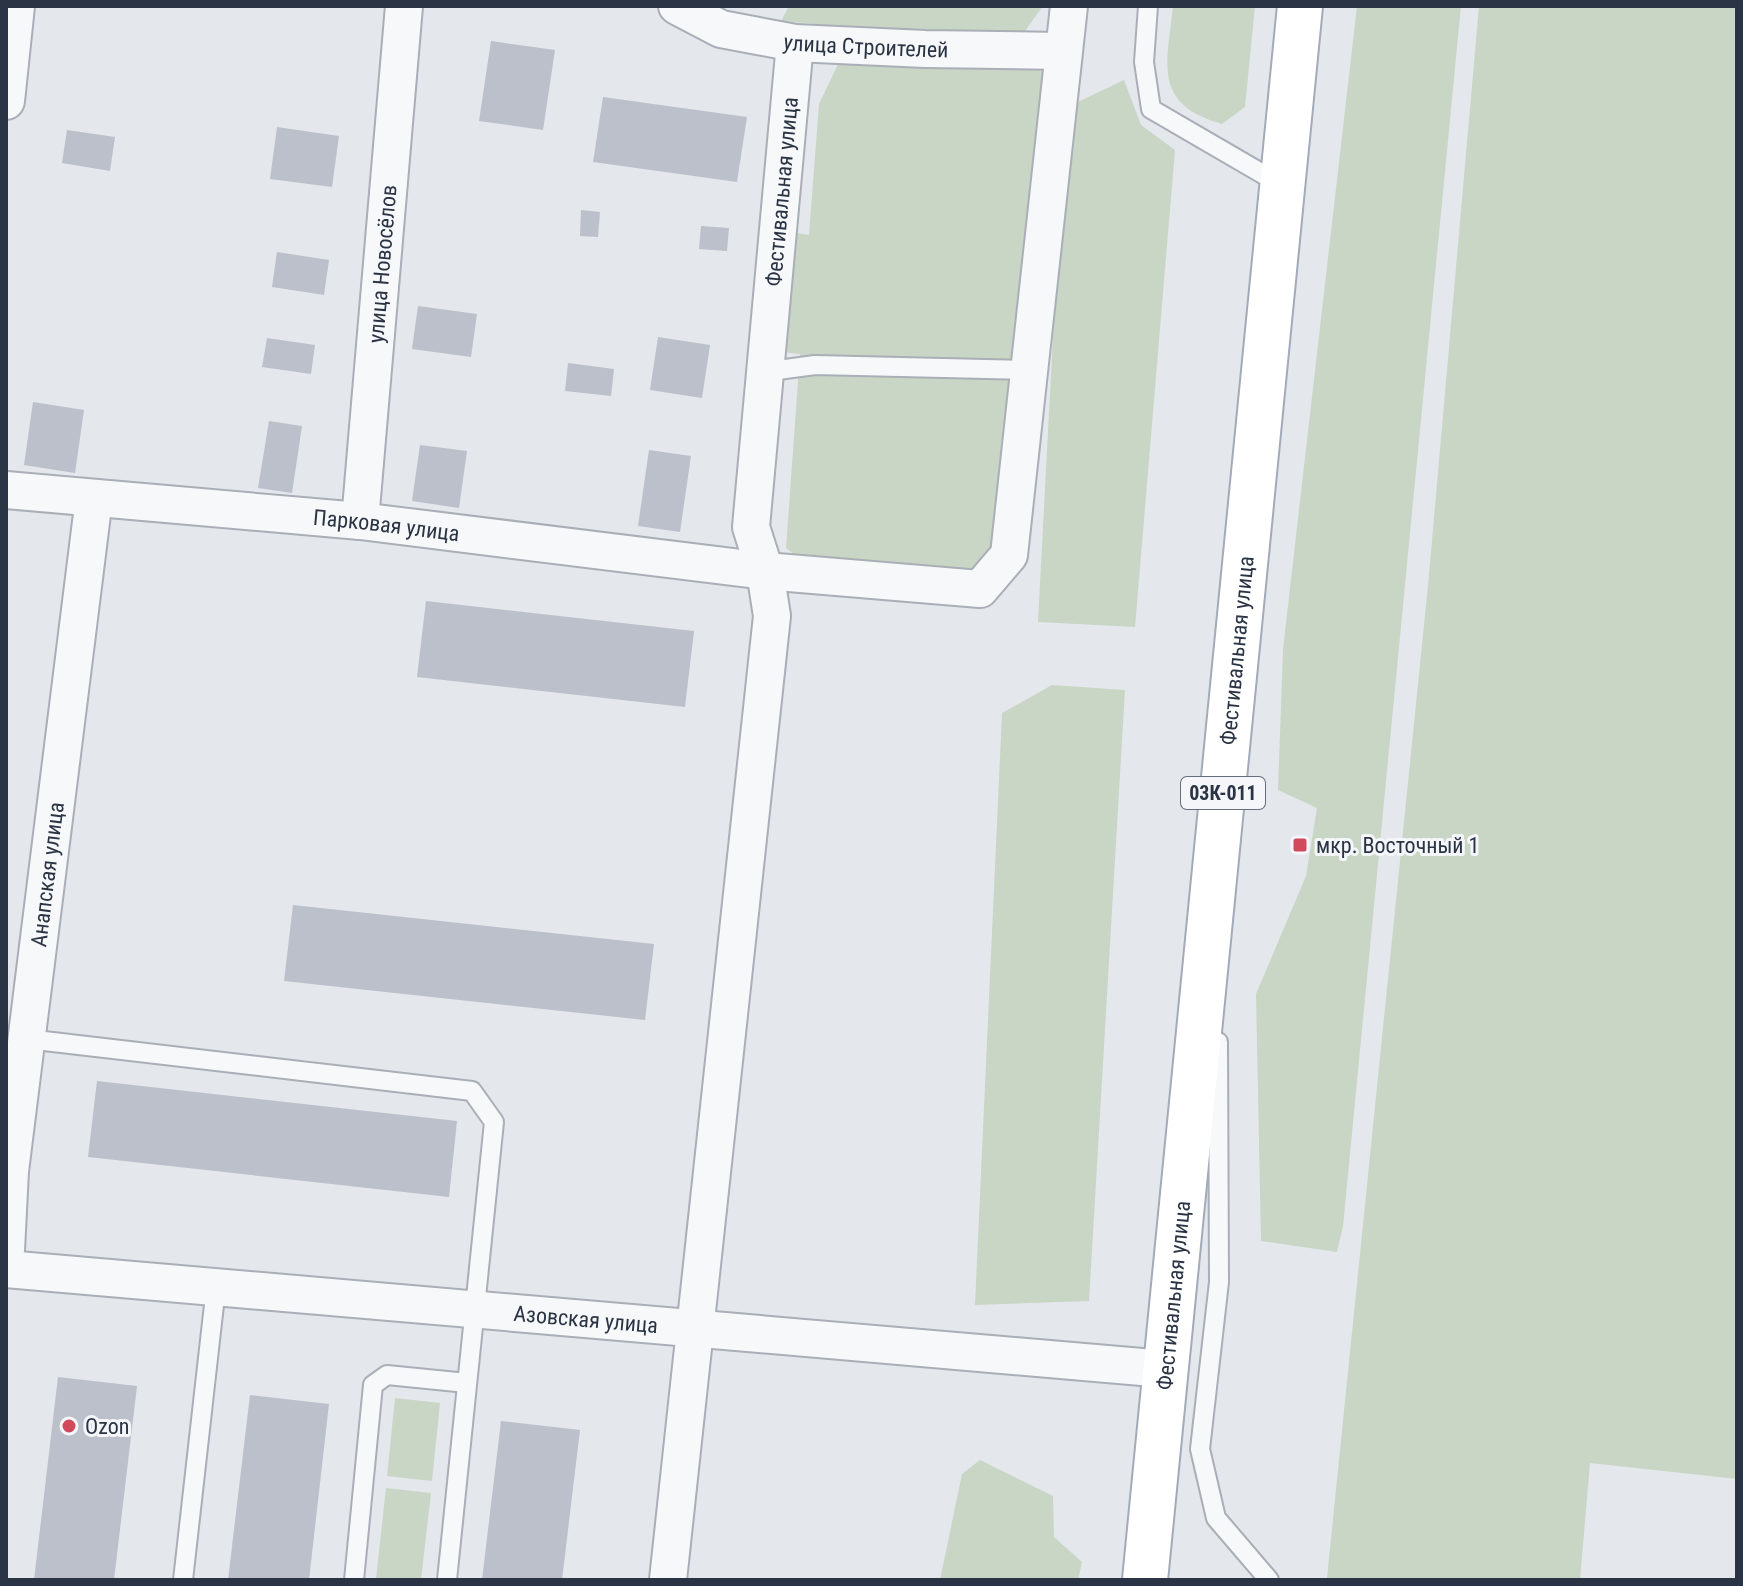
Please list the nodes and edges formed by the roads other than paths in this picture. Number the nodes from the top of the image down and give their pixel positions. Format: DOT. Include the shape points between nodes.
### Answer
graph roads {
  1 [pos="16,6"];
  2 [pos="404,6"];
  3 [pos="677,6"];
  4 [pos="1069,6"];
  5 [pos="1148,6"];
  6 [pos="1300,6"];
  7 [pos="795,43"];
  8 [pos="1063,51"];
  9 [pos="6,101"];
  10 [pos="1283,186"];
  11 [pos="1027,370"];
  12 [pos="763,372"];
  13 [pos="6,490"];
  14 [pos="94,498"];
  15 [pos="360,521"];
  16 [pos="765,571"];
  17 [pos="1217,859"];
  18 [pos="27,1039"];
  19 [pos="6,1250"];
  20 [pos="6,1269"];
  21 [pos="216,1287"];
  22 [pos="475,1309"];
  23 [pos="693,1328"];
  24 [pos="1165,1369"];
  25 [pos="467,1383"];
  26 [pos="183,1580"];
  27 [pos="354,1580"];
  28 [pos="447,1580"];
  29 [pos="668,1580"];
  30 [pos="1145,1580"];
  31 [pos="1269,1580"];
  1 -- 9 [label="street"];
  2 -- 15 [label="street, улица Новосёлов"];
  3 -- 7 [label="street, улица Строителей" via="721,29"];
  4 -- 8 [label="street"];
  5 -- 10 [label="lane" via="1144,62 1151,109"];
  6 -- 10 [label="main road, Фестивальная улица / 03К-011"];
  7 -- 8 [label="street, улица Строителей"];
  7 -- 12 [label="street, Фестивальная улица"];
  8 -- 11 [label="street"];
  10 -- 17 [label="main road, Фестивальная улица / 03К-011"];
  11 -- 12 [label="lane" via="815,365"];
  11 -- 16 [label="street, Парковая улица" via="1009,555 980,589"];
  12 -- 16 [label="street, Фестивальная улица" via="751,527"];
  13 -- 14 [label="street, Парковая улица"];
  14 -- 15 [label="street, Парковая улица"];
  14 -- 18 [label="street, Анапская улица"];
  15 -- 16 [label="street, Парковая улица"];
  16 -- 23 [label="street, Фестивальная улица" via="772,616"];
  17 -- 24 [label="main road, Фестивальная улица / 03К-011"];
  17 -- 31 [label="lane" via="1219,1282 1200,1449 1216,1518"];
  18 -- 19 [label="street, Анапская улица"];
  18 -- 22 [label="lane" via="472,1091 494,1122"];
  20 -- 21 [label="street, Азовская улица"];
  21 -- 22 [label="street, Азовская улица"];
  21 -- 26 [label="lane"];
  22 -- 23 [label="street, Азовская улица"];
  22 -- 25 [label="lane"];
  23 -- 24 [label="street, Азовская улица"];
  23 -- 29 [label="street, Фестивальная улица"];
  24 -- 30 [label="main road, Фестивальная улица / 03К-011"];
  25 -- 27 [label="lane" via="387,1375 373,1385"];
  25 -- 28 [label="lane"];
}
